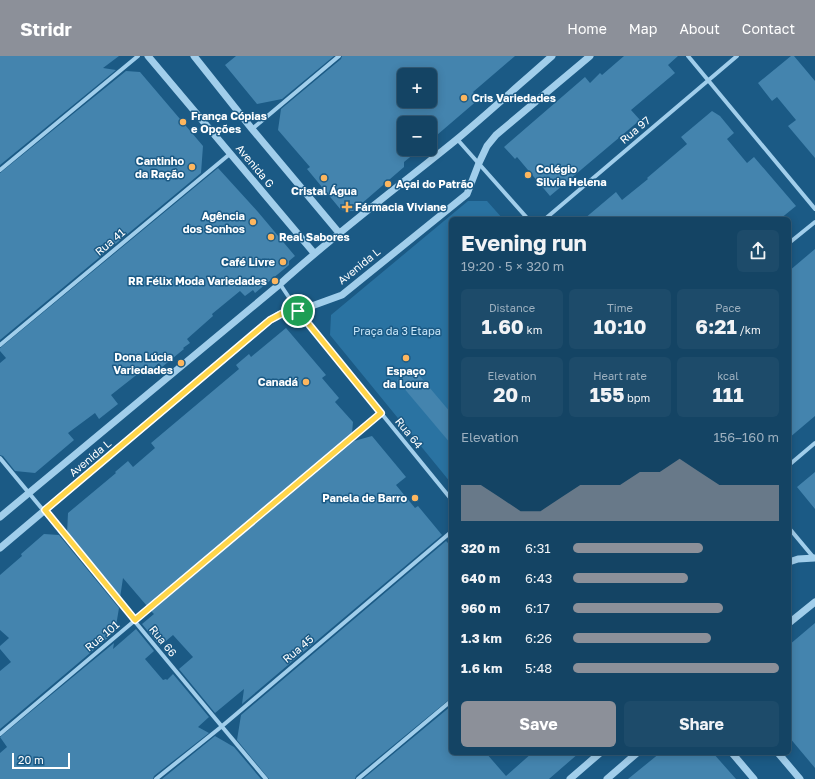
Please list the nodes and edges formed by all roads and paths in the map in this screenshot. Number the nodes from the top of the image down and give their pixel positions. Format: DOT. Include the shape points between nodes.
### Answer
graph roads {
  1 [pos="138,56"];
  2 [pos="148,56"];
  3 [pos="194,56"];
  4 [pos="339,56"];
  5 [pos="552,56"];
  6 [pos="590,56"];
  7 [pos="688,56"];
  8 [pos="737,56"];
  9 [pos="707,81"];
  10 [pos="252,129"];
  11 [pos="456,139"];
  12 [pos="231,154"];
  13 [pos="479,163"];
  14 [pos="0,170"];
  15 [pos="815,209"];
  16 [pos="526,217"];
  17 [pos="547,217"];
  18 [pos="815,222"];
  19 [pos="340,234"];
  20 [pos="791,241"];
  21 [pos="314,253"];
  22 [pos="280,284"];
  23 [pos="298,311"];
  24 [pos="0,345"];
  25 [pos="381,413"];
  26 [pos="815,443"];
  27 [pos="0,458"];
  28 [pos="791,462"];
  29 [pos="29,493"];
  30 [pos="449,497"];
  31 [pos="45,510"];
  32 [pos="0,517"];
  33 [pos="791,530"];
  34 [pos="449,534"];
  35 [pos="0,548"];
  36 [pos="815,559"];
  37 [pos="791,561"];
  38 [pos="815,602"];
  39 [pos="135,620"];
  40 [pos="791,622"];
  41 [pos="449,703"];
  42 [pos="221,726"];
  43 [pos="0,734"];
  44 [pos="598,755"];
  45 [pos="635,755"];
  46 [pos="734,755"];
  47 [pos="780,755"];
  48 [pos="156,779"];
  49 [pos="266,779"];
  50 [pos="358,779"];
  51 [pos="570,779"];
  52 [pos="607,779"];
  53 [pos="754,779"];
  54 [pos="800,779"];
  1 -- 14 [label="street"];
  2 -- 12 [label="street, Avenida G"];
  3 -- 10 [label="street, Avenida G"];
  4 -- 10 [label="street"];
  5 -- 11 [label="street, Avenida L"];
  6 -- 13 [label="street, Avenida L" via="496,135"];
  7 -- 9 [label="street"];
  8 -- 9 [label="street, Rua 97"];
  9 -- 15 [label="street"];
  9 -- 17 [label="street, Rua 97"];
  10 -- 19 [label="street, Avenida G"];
  11 -- 13 [label="street"];
  11 -- 19 [label="street, Avenida L"];
  12 -- 21 [label="street, Avenida G"];
  12 -- 24 [label="street, Rua 41"];
  13 -- 16 [label="street"];
  13 -- 23 [label="street, Avenida L" via="467,194 342,295"];
  18 -- 20 [label="street"];
  19 -- 21 [label="street, Avenida L"];
  21 -- 22 [label="street, Avenida L"];
  22 -- 23 [label="street, Rua 64"];
  22 -- 29 [label="street, Avenida L"];
  23 -- 25 [label="street, Rua 64"];
  23 -- 31 [label="street, Avenida L" via="294,309 270,320"];
  25 -- 30 [label="street, Rua 64"];
  25 -- 39 [label="street, Rua 101"];
  26 -- 28 [label="street"];
  27 -- 29 [label="street, Rua 66"];
  29 -- 31 [label="street, Rua 66"];
  29 -- 32 [label="street, Avenida L"];
  31 -- 35 [label="street, Avenida L"];
  31 -- 39 [label="street, Rua 66"];
  33 -- 36 [label="street"];
  34 -- 42 [label="street, Rua 45"];
  36 -- 37 [label="street"];
  38 -- 40 [label="street"];
  39 -- 42 [label="street, Rua 66"];
  39 -- 43 [label="street, Rua 101"];
  41 -- 50 [label="street"];
  42 -- 48 [label="street, Rua 45"];
  42 -- 49 [label="street, Rua 66"];
  44 -- 51 [label="street"];
  45 -- 52 [label="street"];
  46 -- 53 [label="street"];
  47 -- 54 [label="street"];
}
